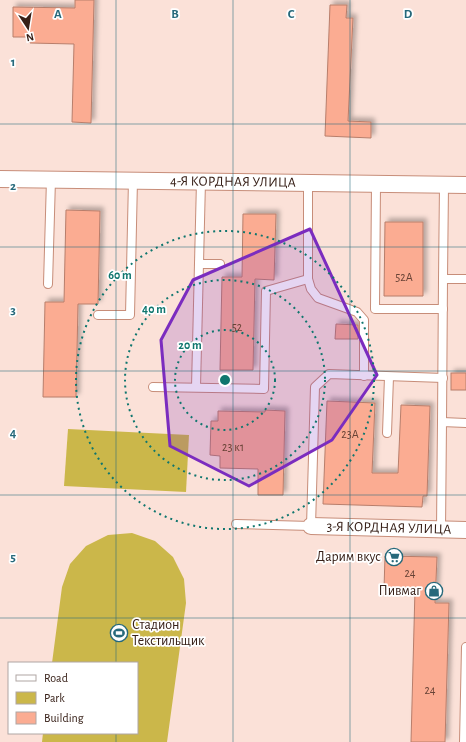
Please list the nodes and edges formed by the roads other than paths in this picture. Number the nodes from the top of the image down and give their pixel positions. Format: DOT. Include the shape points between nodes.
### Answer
graph roads {
  1 [pos="0,178"];
  2 [pos="51,179"];
  3 [pos="133,180"];
  4 [pos="201,181"];
  5 [pos="308,183"];
  6 [pos="382,184"];
  7 [pos="444,185"];
  8 [pos="466,185"];
  9 [pos="199,264"];
  10 [pos="220,264"];
  11 [pos="308,279"];
  12 [pos="443,279"];
  13 [pos="466,279"];
  14 [pos="48,284"];
  15 [pos="443,309"];
  16 [pos="98,315"];
  17 [pos="364,376"];
  18 [pos="389,377"];
  19 [pos="443,378"];
  20 [pos="153,386"];
  21 [pos="196,387"];
  22 [pos="442,422"];
  23 [pos="466,423"];
  24 [pos="386,433"];
  25 [pos="236,524"];
  26 [pos="311,526"];
  27 [pos="441,530"];
  28 [pos="466,530"];
  29 [pos="466,647"];
  30 [pos="465,693"];
  31 [pos="464,742"];
  1 -- 2 [label="street, 4-Я КОРДНАЯ УЛИЦА"];
  2 -- 3 [label="street, 4-Я КОРДНАЯ УЛИЦА"];
  2 -- 14 [label="lane"];
  3 -- 4 [label="street, 4-Я КОРДНАЯ УЛИЦА"];
  3 -- 16 [label="lane" via="130,315"];
  4 -- 5 [label="street, 4-Я КОРДНАЯ УЛИЦА"];
  4 -- 9 [label="lane"];
  5 -- 6 [label="street, 4-Я КОРДНАЯ УЛИЦА"];
  5 -- 11 [label="lane"];
  6 -- 7 [label="street, 4-Я КОРДНАЯ УЛИЦА"];
  6 -- 15 [label="lane" via="376,184 375,309"];
  7 -- 8 [label="street, 4-Я КОРДНАЯ УЛИЦА"];
  7 -- 12 [label="lane"];
  9 -- 10 [label="lane"];
  9 -- 21 [label="lane"];
  11 -- 17 [label="lane" via="311,289 318,298 356,312 364,320"];
  11 -- 21 [label="lane" via="266,291 264,389"];
  12 -- 13 [label="lane"];
  12 -- 15 [label="lane"];
  15 -- 19 [label="lane"];
  17 -- 18 [label="lane"];
  17 -- 26 [label="lane" via="329,374 315,387"];
  18 -- 19 [label="lane"];
  18 -- 24 [label="lane"];
  19 -- 22 [label="lane"];
  20 -- 21 [label="lane"];
  22 -- 23 [label="lane"];
  22 -- 27 [label="lane"];
  25 -- 26 [label="lane"];
  26 -- 27 [label="street, 3-Я КОРДНАЯ УЛИЦА"];
  27 -- 28 [label="street, 3-Я КОРДНАЯ УЛИЦА"];
  29 -- 30 [label="lane"];
  30 -- 31 [label="lane"];
}
